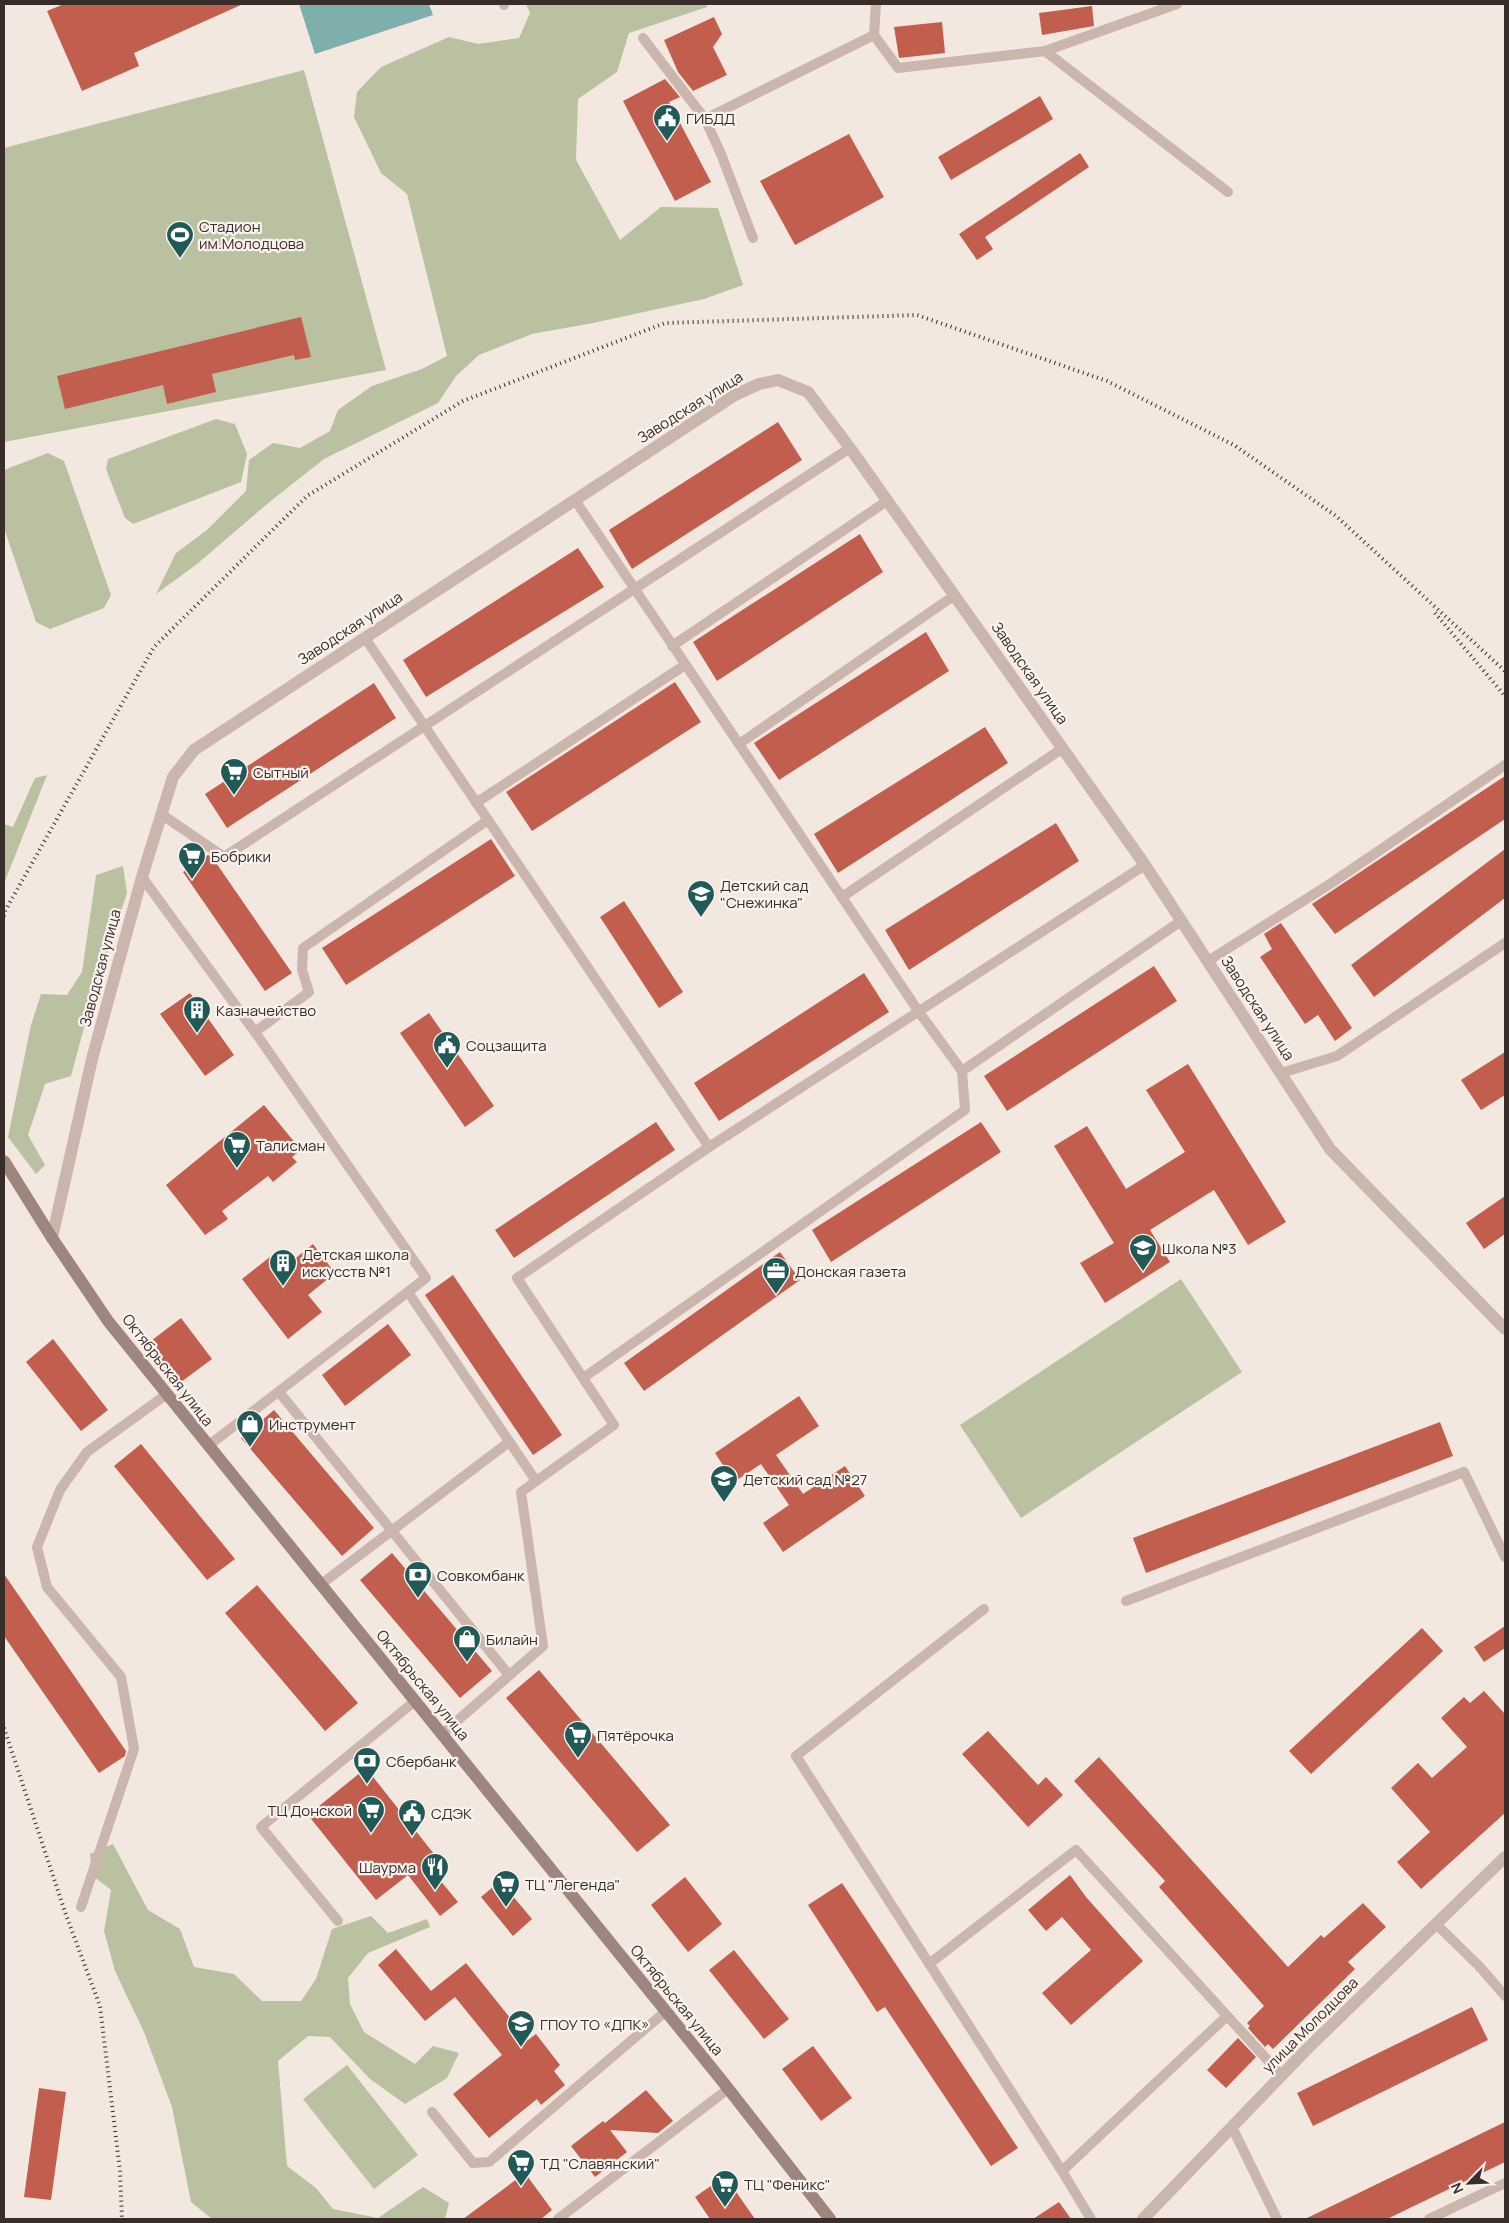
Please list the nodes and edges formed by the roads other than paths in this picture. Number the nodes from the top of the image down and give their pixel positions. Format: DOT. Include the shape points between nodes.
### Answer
graph roads {
  1 [pos="876,4"];
  2 [pos="1177,4"];
  3 [pos="874,35"];
  4 [pos="643,38"];
  5 [pos="1045,51"];
  6 [pos="705,119"];
  7 [pos="1228,192"];
  8 [pos="754,238"];
  9 [pos="850,448"];
  10 [pos="575,500"];
  11 [pos="887,501"];
  12 [pos="634,589"];
  13 [pos="955,595"];
  14 [pos="364,638"];
  15 [pos="672,646"];
  16 [pos="685,665"];
  17 [pos="424,726"];
  18 [pos="738,744"];
  19 [pos="1063,748"];
  20 [pos="1505,765"];
  21 [pos="476,803"];
  22 [pos="161,814"];
  23 [pos="488,820"];
  24 [pos="1145,865"];
  25 [pos="142,877"];
  26 [pos="842,897"];
  27 [pos="1182,920"];
  28 [pos="1505,942"];
  29 [pos="1208,961"];
  30 [pos="919,1012"];
  31 [pos="255,1032"];
  32 [pos="962,1072"];
  33 [pos="1281,1074"];
  34 [pos="710,1147"];
  35 [pos="4,1161"];
  36 [pos="52,1238"];
  37 [pos="408,1292"];
  38 [pos="1505,1329"];
  39 [pos="583,1378"];
  40 [pos="279,1392"];
  41 [pos="167,1394"];
  42 [pos="509,1442"];
  43 [pos="208,1446"];
  44 [pos="536,1481"];
  45 [pos="390,1531"];
  46 [pos="1505,1558"];
  47 [pos="320,1585"];
  48 [pos="1126,1601"];
  49 [pos="984,1610"];
  50 [pos="509,1675"];
  51 [pos="415,1701"];
  52 [pos="442,1734"];
  53 [pos="1505,1857"];
  54 [pos="81,1906"];
  55 [pos="338,1921"];
  56 [pos="1436,1924"];
  57 [pos="929,1964"];
  58 [pos="1505,1996"];
  59 [pos="666,2011"];
  60 [pos="1227,2016"];
  61 [pos="1282,2076"];
  62 [pos="728,2089"];
  63 [pos="432,2112"];
  64 [pos="1232,2128"];
  65 [pos="1062,2171"];
  66 [pos="1505,2182"];
  67 [pos="558,2219"];
  68 [pos="830,2219"];
  69 [pos="1091,2219"];
  70 [pos="1143,2219"];
  71 [pos="1276,2219"];
  72 [pos="1429,2219"];
  1 -- 3 [label="lane"];
  2 -- 5 [label="lane"];
  3 -- 5 [label="lane" via="898,68"];
  3 -- 6 [label="lane"];
  4 -- 6 [label="lane"];
  5 -- 7 [label="lane"];
  6 -- 8 [label="lane"];
  9 -- 10 [label="street, Заводская улица" via="808,392 778,380 735,395"];
  9 -- 11 [label="street, Заводская улица"];
  9 -- 12 [label="lane"];
  10 -- 12 [label="lane"];
  10 -- 14 [label="street, Заводская улица"];
  11 -- 13 [label="street, Заводская улица"];
  11 -- 15 [label="lane"];
  12 -- 15 [label="lane"];
  12 -- 17 [label="lane"];
  13 -- 18 [label="lane"];
  13 -- 19 [label="street, Заводская улица"];
  14 -- 17 [label="lane"];
  14 -- 22 [label="street, Заводская улица" via="194,750 173,777"];
  15 -- 16 [label="lane"];
  16 -- 18 [label="lane"];
  16 -- 21 [label="lane"];
  17 -- 21 [label="lane"];
  17 -- 22 [label="lane" via="224,857"];
  18 -- 26 [label="lane"];
  19 -- 24 [label="street, Заводская улица"];
  19 -- 26 [label="lane"];
  20 -- 29 [label="lane" via="1330,884"];
  21 -- 23 [label="lane"];
  22 -- 25 [label="street, Заводская улица"];
  23 -- 31 [label="lane" via="304,948 302,970 309,992"];
  23 -- 34 [label="lane"];
  24 -- 27 [label="street, Заводская улица"];
  24 -- 30 [label="lane"];
  25 -- 31 [label="lane"];
  25 -- 36 [label="street, Заводская улица" via="92,1059"];
  26 -- 30 [label="lane"];
  27 -- 29 [label="street, Заводская улица"];
  27 -- 32 [label="lane"];
  28 -- 33 [label="lane" via="1337,1056"];
  29 -- 33 [label="street, Заводская улица"];
  30 -- 32 [label="lane"];
  30 -- 34 [label="lane"];
  31 -- 37 [label="lane" via="426,1278"];
  32 -- 39 [label="lane" via="965,1110"];
  33 -- 38 [label="street, Заводская улица" via="1330,1150"];
  34 -- 39 [label="lane" via="517,1278"];
  35 -- 36 [label="main road, Октябрьская улица"];
  36 -- 41 [label="main road, Октябрьская улица" via="108,1321"];
  37 -- 40 [label="lane"];
  37 -- 42 [label="lane"];
  39 -- 44 [label="lane" via="614,1425"];
  40 -- 43 [label="lane"];
  40 -- 45 [label="lane"];
  41 -- 43 [label="main road, Октябрьская улица"];
  41 -- 54 [label="lane" via="87,1452 60,1490 37,1547 47,1587 121,1677 134,1749"];
  42 -- 44 [label="lane"];
  42 -- 45 [label="lane"];
  43 -- 47 [label="main road, Октябрьская улица"];
  44 -- 50 [label="lane" via="521,1492 543,1646"];
  45 -- 47 [label="lane"];
  45 -- 50 [label="lane"];
  46 -- 48 [label="lane" via="1464,1472"];
  47 -- 51 [label="main road, Октябрьская улица"];
  49 -- 57 [label="lane" via="796,1756"];
  50 -- 52 [label="lane"];
  51 -- 52 [label="main road, Октябрьская улица"];
  51 -- 55 [label="lane" via="260,1827"];
  52 -- 59 [label="main road, Октябрьская улица"];
  53 -- 56 [label="street, улица Молодцова"];
  56 -- 58 [label="lane"];
  56 -- 61 [label="street, улица Молодцова"];
  57 -- 60 [label="lane" via="1076,1850"];
  57 -- 65 [label="lane"];
  59 -- 62 [label="main road, Октябрьская улица"];
  59 -- 63 [label="lane" via="489,2162 473,2163"];
  60 -- 61 [label="lane"];
  60 -- 65 [label="lane"];
  61 -- 64 [label="street, улица Молодцова"];
  62 -- 67 [label="lane"];
  62 -- 68 [label="main road, Октябрьская улица"];
  64 -- 70 [label="street, улица Молодцова"];
  64 -- 71 [label="lane"];
  65 -- 69 [label="lane"];
  66 -- 72 [label="lane"];
}
